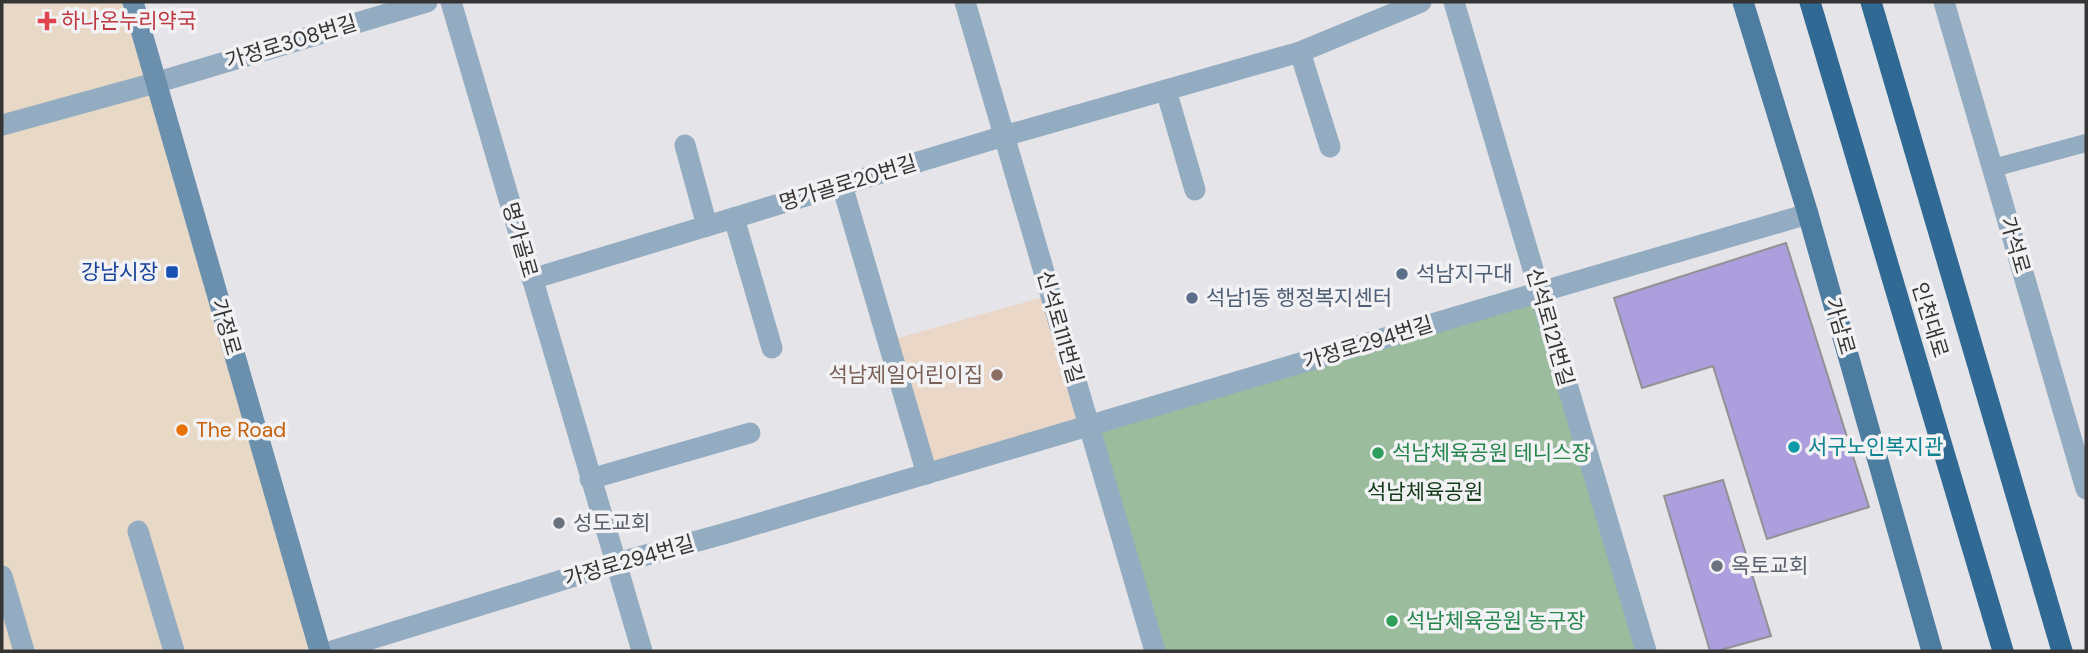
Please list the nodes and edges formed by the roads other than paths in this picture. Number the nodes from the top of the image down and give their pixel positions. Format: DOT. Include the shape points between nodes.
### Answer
graph roads {
  1 [pos="133,2"];
  2 [pos="427,2"];
  3 [pos="451,2"];
  4 [pos="965,2"];
  5 [pos="1421,2"];
  6 [pos="1454,2"];
  7 [pos="1744,2"];
  8 [pos="1810,2"];
  9 [pos="1871,2"];
  10 [pos="1944,2"];
  11 [pos="1300,52"];
  12 [pos="155,83"];
  13 [pos="1166,90"];
  14 [pos="2,125"];
  15 [pos="1004,136"];
  16 [pos="2086,143"];
  17 [pos="685,145"];
  18 [pos="1329,147"];
  19 [pos="1993,168"];
  20 [pos="842,186"];
  21 [pos="1195,190"];
  22 [pos="1808,214"];
  23 [pos="734,218"];
  24 [pos="708,226"];
  25 [pos="532,279"];
  26 [pos="1540,292"];
  27 [pos="772,348"];
  28 [pos="1089,426"];
  29 [pos="750,433"];
  30 [pos="928,474"];
  31 [pos="590,479"];
  32 [pos="2086,489"];
  33 [pos="138,531"];
  34 [pos="617,563"];
  35 [pos="2,576"];
  36 [pos="24,651"];
  37 [pos="174,651"];
  38 [pos="320,651"];
  39 [pos="332,651"];
  40 [pos="642,651"];
  41 [pos="1155,651"];
  42 [pos="1646,651"];
  43 [pos="1932,651"];
  44 [pos="2003,651"];
  45 [pos="2062,651"];
  1 -- 12 [label="street, 가정로"];
  2 -- 12 [label="street, 가정로308번길"];
  3 -- 25 [label="street, 명가골로"];
  4 -- 15 [label="street, 신석로111번길"];
  5 -- 11 [label="street, 명가골로20번길"];
  6 -- 26 [label="street, 신석로121번길"];
  7 -- 22 [label="main road, 가남로"];
  8 -- 44 [label="highway, 인천대로"];
  9 -- 45 [label="highway, 인천대로"];
  10 -- 19 [label="street, 가석로"];
  11 -- 13 [label="street, 명가골로20번길"];
  11 -- 18 [label="street"];
  12 -- 14 [label="street, 가정로308번길"];
  12 -- 38 [label="street, 가정로"];
  13 -- 15 [label="street, 명가골로20번길"];
  13 -- 21 [label="street"];
  15 -- 20 [label="street, 명가골로20번길"];
  15 -- 28 [label="street, 신석로111번길"];
  16 -- 19 [label="lane"];
  17 -- 24 [label="street"];
  19 -- 32 [label="street, 가석로"];
  20 -- 23 [label="street, 명가골로20번길"];
  20 -- 30 [label="street"];
  22 -- 26 [label="street, 가정로294번길"];
  22 -- 43 [label="main road, 가남로"];
  23 -- 24 [label="street, 명가골로20번길"];
  23 -- 27 [label="street"];
  24 -- 25 [label="street, 명가골로20번길"];
  25 -- 31 [label="street, 명가골로"];
  26 -- 28 [label="street, 가정로294번길"];
  26 -- 42 [label="street, 신석로121번길"];
  28 -- 30 [label="street, 가정로294번길"];
  28 -- 41 [label="street, 신석로111번길"];
  29 -- 31 [label="street"];
  30 -- 34 [label="street, 가정로294번길"];
  31 -- 34 [label="street, 명가골로"];
  33 -- 37 [label="street"];
  34 -- 39 [label="street, 가정로294번길"];
  34 -- 40 [label="street, 명가골로"];
  35 -- 36 [label="street"];
}
